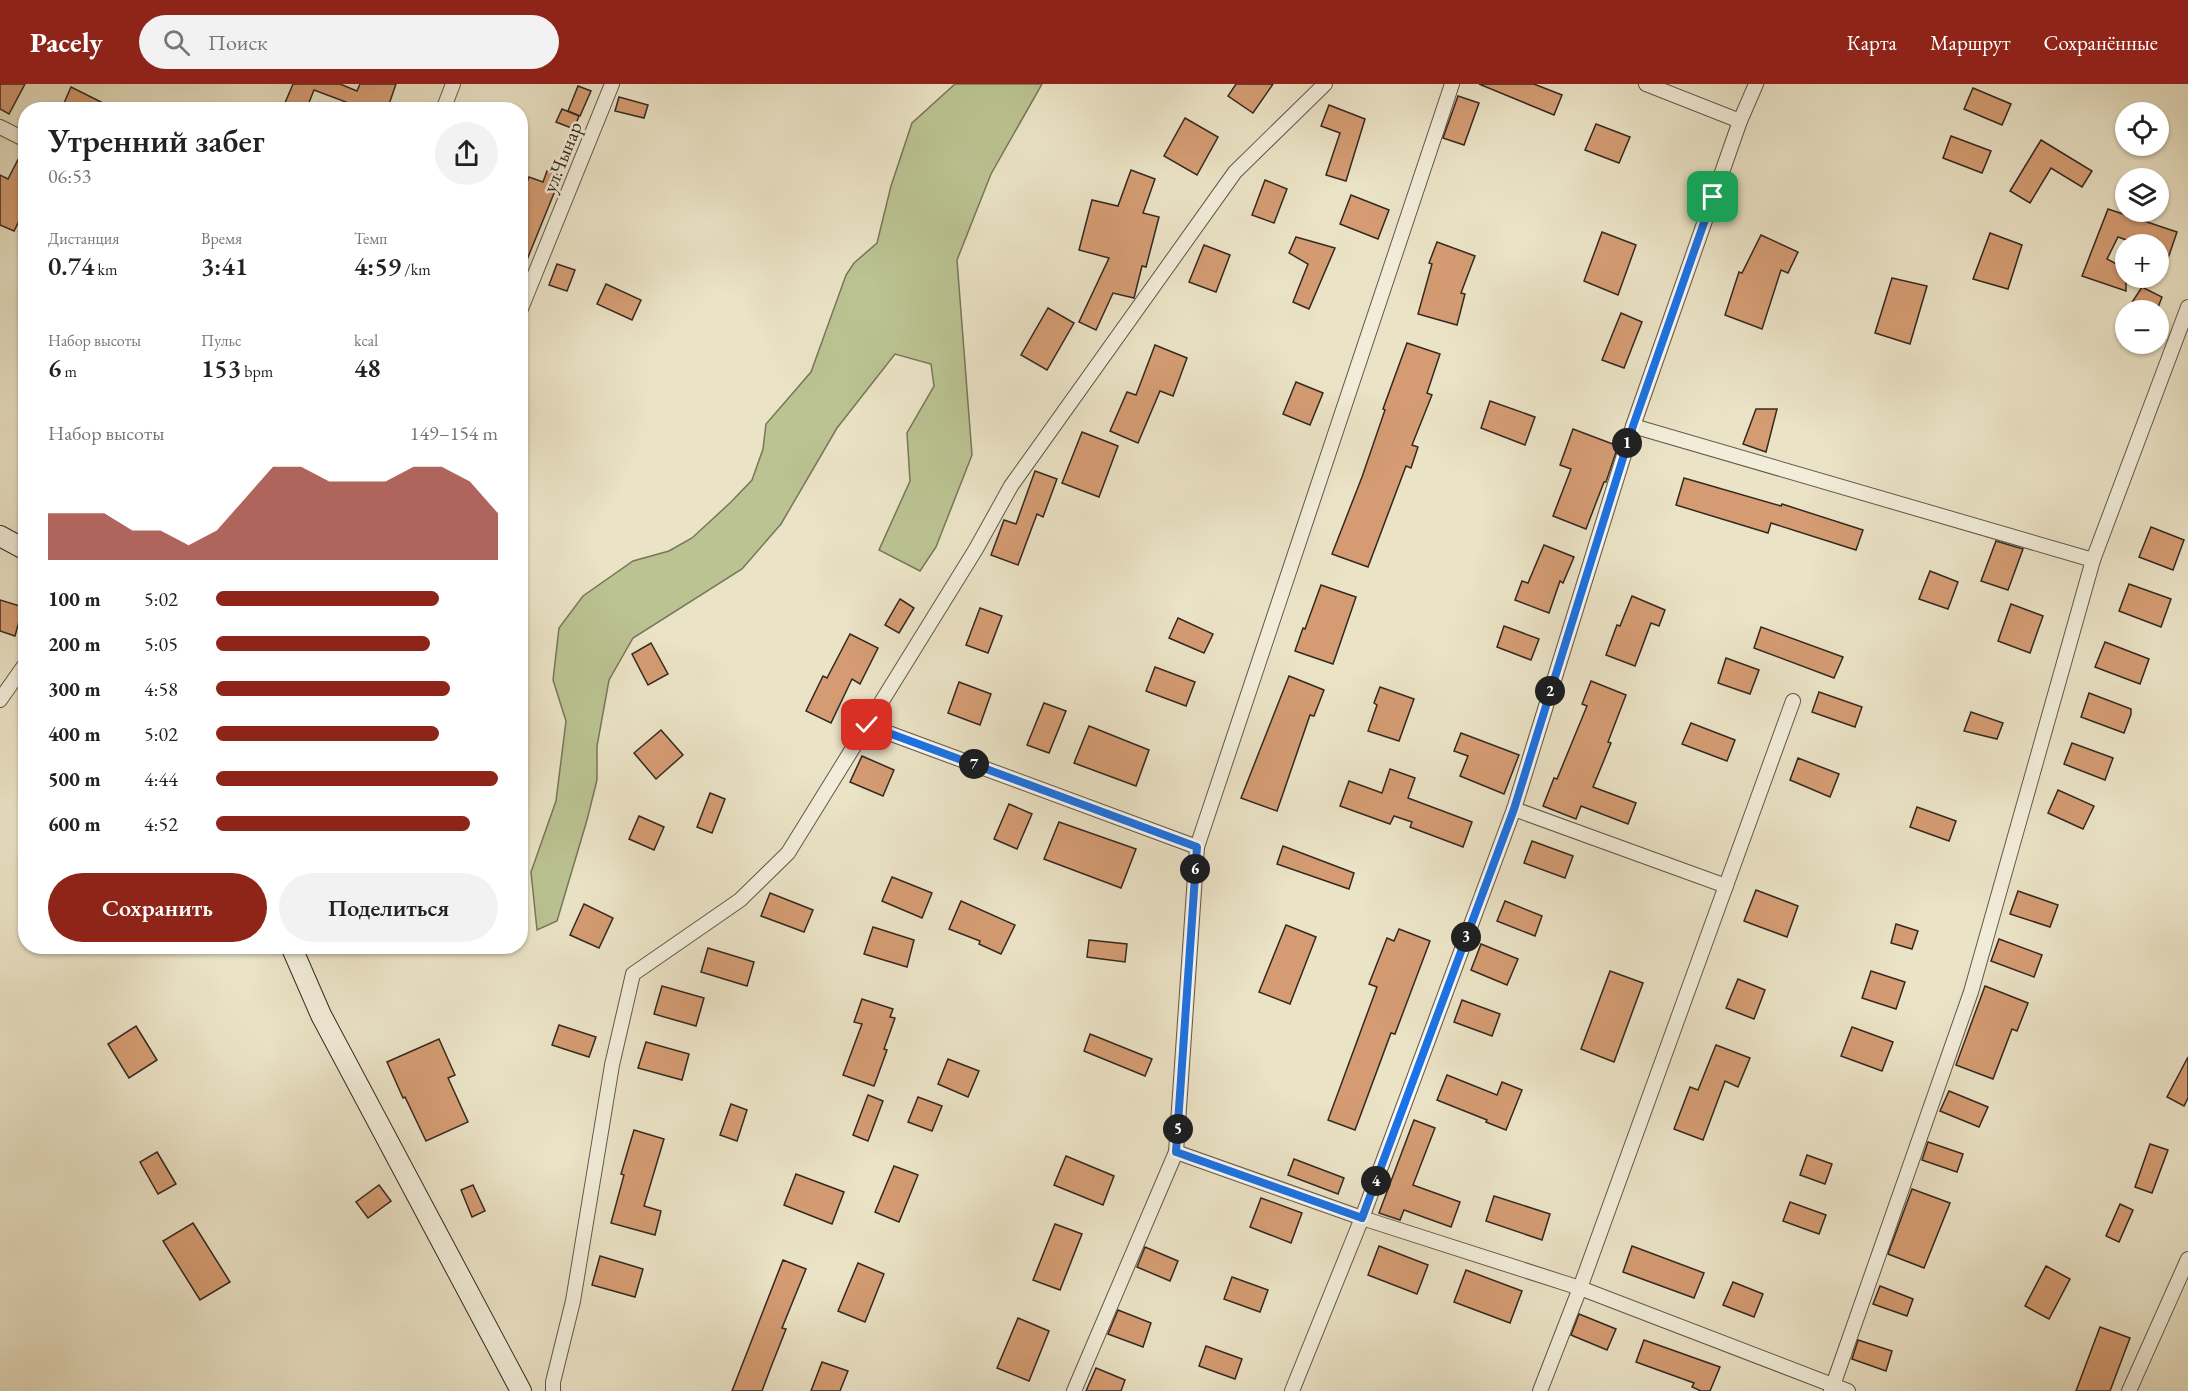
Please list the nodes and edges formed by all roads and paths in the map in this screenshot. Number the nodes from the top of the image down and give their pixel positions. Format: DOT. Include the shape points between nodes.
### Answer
graph roads {
  1 [pos="453,84"];
  2 [pos="612,84"];
  3 [pos="1325,84"];
  4 [pos="1452,84"];
  5 [pos="1646,84"];
  6 [pos="1756,84"];
  7 [pos="446,102"];
  8 [pos="1740,121"];
  9 [pos="0,127"];
  10 [pos="18,136"];
  11 [pos="528,291"];
  12 [pos="2188,307"];
  13 [pos="1633,426"];
  14 [pos="0,536"];
  15 [pos="18,546"];
  16 [pos="2093,560"];
  17 [pos="18,674"];
  18 [pos="0,700"];
  19 [pos="1793,701"];
  20 [pos="867,725"];
  21 [pos="1514,809"];
  22 [pos="1197,847"];
  23 [pos="1726,886"];
  24 [pos="294,954"];
  25 [pos="1176,1152"];
  26 [pos="1362,1218"];
  27 [pos="2188,1259"];
  28 [pos="1580,1288"];
  29 [pos="1832,1388"];
  30 [pos="521,1391"];
  31 [pos="553,1391"];
  32 [pos="1074,1391"];
  33 [pos="1292,1391"];
  34 [pos="1540,1391"];
  35 [pos="1848,1391"];
  36 [pos="2129,1391"];
  1 -- 7 [label="street"];
  2 -- 11 [label="street, ул.Чынар"];
  3 -- 20 [label="street" via="1236,172 1011,486"];
  4 -- 22 [label="street"];
  5 -- 8 [label="street"];
  6 -- 8 [label="street"];
  8 -- 13 [label="street"];
  9 -- 10 [label="street"];
  12 -- 16 [label="street"];
  13 -- 16 [label="street"];
  13 -- 21 [label="street"];
  14 -- 15 [label="street"];
  16 -- 29 [label="street" via="1971,992"];
  17 -- 18 [label="street"];
  19 -- 23 [label="street"];
  20 -- 22 [label="street"];
  20 -- 31 [label="street" via="788,853 740,900 633,974 612,1065 573,1301"];
  21 -- 23 [label="street"];
  21 -- 26 [label="street"];
  22 -- 25 [label="street"];
  23 -- 28 [label="street"];
  24 -- 30 [label="street" via="321,1015"];
  25 -- 26 [label="street"];
  25 -- 32 [label="street"];
  26 -- 28 [label="street"];
  26 -- 33 [label="street"];
  27 -- 36 [label="street"];
  28 -- 29 [label="street"];
  28 -- 34 [label="street"];
  29 -- 35 [label="street"];
}
